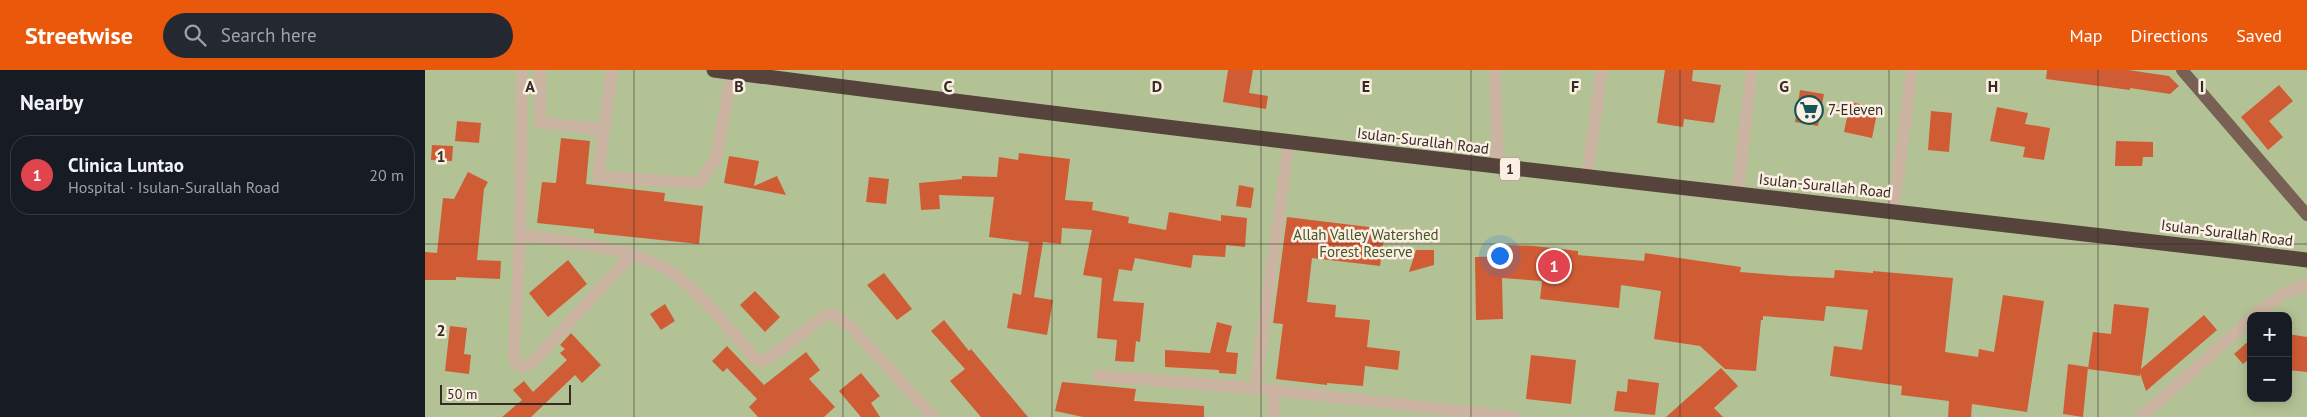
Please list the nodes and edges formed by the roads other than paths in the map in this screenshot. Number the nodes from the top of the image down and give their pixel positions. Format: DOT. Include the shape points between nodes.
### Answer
graph roads {
  1 [pos="522,70"];
  2 [pos="540,70"];
  3 [pos="612,70"];
  4 [pos="714,70"];
  5 [pos="1495,70"];
  6 [pos="1603,70"];
  7 [pos="1753,70"];
  8 [pos="1912,70"];
  9 [pos="2183,70"];
  10 [pos="732,72"];
  11 [pos="604,130"];
  12 [pos="1289,143"];
  13 [pos="1498,168"];
  14 [pos="1587,176"];
  15 [pos="1737,193"];
  16 [pos="1893,211"];
  17 [pos="2307,215"];
  18 [pos="520,234"];
  19 [pos="632,254"];
  20 [pos="2307,260"];
  21 [pos="2307,284"];
  22 [pos="2259,312"];
  23 [pos="2247,323"];
  24 [pos="1099,376"];
  25 [pos="1255,388"];
  26 [pos="1275,391"];
  27 [pos="933,417"];
  28 [pos="1273,417"];
  29 [pos="1514,417"];
  30 [pos="2141,417"];
  1 -- 18 [label="street"];
  2 -- 11 [label="street" via="540,122"];
  3 -- 11 [label="street"];
  4 -- 10 [label="highway, Isulan-Surallah Road / 1"];
  5 -- 13 [label="street"];
  6 -- 14 [label="street"];
  7 -- 15 [label="street"];
  8 -- 16 [label="street"];
  9 -- 17 [label="main road"];
  10 -- 11 [label="street" via="716,158 699,183 598,177"];
  10 -- 12 [label="highway, Isulan-Surallah Road / 1"];
  12 -- 13 [label="highway, Isulan-Surallah Road / 1"];
  12 -- 25 [label="street"];
  13 -- 14 [label="highway, Isulan-Surallah Road / 1"];
  14 -- 15 [label="highway, Isulan-Surallah Road / 1"];
  15 -- 16 [label="highway, Isulan-Surallah Road / 1"];
  16 -- 20 [label="highway, Isulan-Surallah Road / 1"];
  18 -- 19 [label="street"];
  18 -- 19 [label="street" via="514,356 522,367 533,362"];
  19 -- 27 [label="street" via="669,271 688,285 760,361 771,358 826,315 833,314 851,327"];
  21 -- 22 [label="street" via="2283,294"];
  23 -- 30 [label="street"];
  24 -- 25 [label="street"];
  25 -- 26 [label="street"];
  26 -- 28 [label="street"];
  26 -- 29 [label="street"];
}
